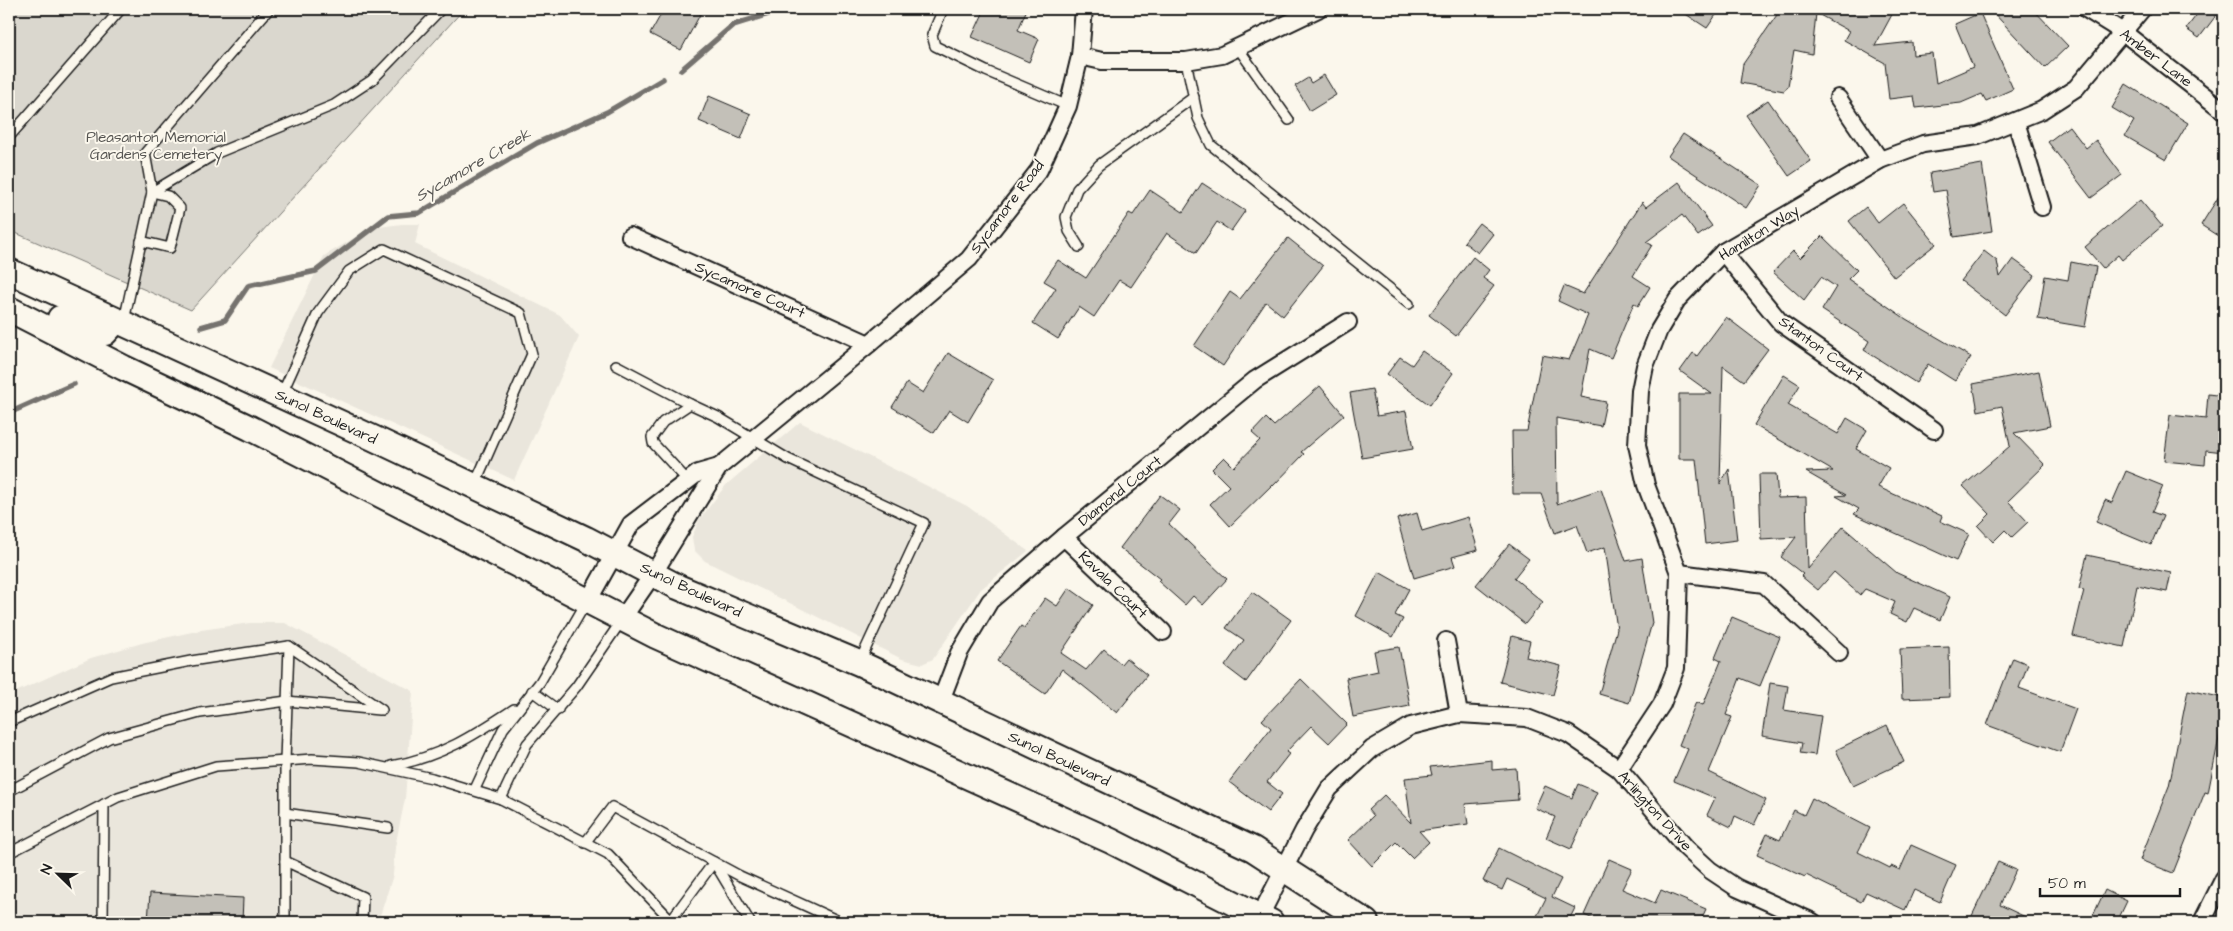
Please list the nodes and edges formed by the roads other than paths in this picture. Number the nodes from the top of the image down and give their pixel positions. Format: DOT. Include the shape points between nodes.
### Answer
graph roads {
  1 [pos="121,9"];
  2 [pos="268,9"];
  3 [pos="441,9"];
  4 [pos="943,9"];
  5 [pos="1084,9"];
  6 [pos="1318,9"];
  7 [pos="2086,9"];
  8 [pos="2142,9"];
  9 [pos="2123,32"];
  10 [pos="1238,48"];
  11 [pos="1080,56"];
  12 [pos="1186,61"];
  13 [pos="1194,97"];
  14 [pos="1838,98"];
  15 [pos="1068,106"];
  16 [pos="2224,111"];
  17 [pos="1288,120"];
  18 [pos="2016,122"];
  19 [pos="9,137"];
  20 [pos="1880,160"];
  21 [pos="152,192"];
  22 [pos="2042,208"];
  23 [pos="630,236"];
  24 [pos="141,241"];
  25 [pos="1079,247"];
  26 [pos="1723,252"];
  27 [pos="9,271"];
  28 [pos="9,293"];
  29 [pos="1409,304"];
  30 [pos="9,309"];
  31 [pos="119,322"];
  32 [pos="1348,322"];
  33 [pos="870,344"];
  34 [pos="616,365"];
  35 [pos="281,396"];
  36 [pos="690,404"];
  37 [pos="1934,430"];
  38 [pos="752,439"];
  39 [pos="719,467"];
  40 [pos="688,480"];
  41 [pos="474,486"];
  42 [pos="1064,537"];
  43 [pos="615,554"];
  44 [pos="1679,573"];
  45 [pos="653,574"];
  46 [pos="588,601"];
  47 [pos="622,619"];
  48 [pos="1163,632"];
  49 [pos="1446,641"];
  50 [pos="289,646"];
  51 [pos="1839,653"];
  52 [pos="859,663"];
  53 [pos="532,691"];
  54 [pos="287,701"];
  55 [pos="940,703"];
  56 [pos="520,706"];
  57 [pos="558,710"];
  58 [pos="1460,714"];
  59 [pos="9,722"];
  60 [pos="285,761"];
  61 [pos="389,767"];
  62 [pos="1619,769"];
  63 [pos="475,789"];
  64 [pos="9,791"];
  65 [pos="501,799"];
  66 [pos="104,804"];
  67 [pos="285,813"];
  68 [pos="388,828"];
  69 [pos="585,842"];
  70 [pos="9,853"];
  71 [pos="285,861"];
  72 [pos="714,862"];
  73 [pos="1284,869"];
  74 [pos="2224,878"];
  75 [pos="672,921"];
  76 [pos="1261,921"];
  77 [pos="103,922"];
  78 [pos="285,922"];
  79 [pos="362,922"];
  80 [pos="750,922"];
  81 [pos="841,922"];
  82 [pos="1366,922"];
  83 [pos="1813,922"];
  84 [pos="2202,922"];
  1 -- 19 [label="lane"];
  2 -- 21 [label="lane" via="144,153"];
  3 -- 21 [label="lane" via="372,80 334,105 217,153"];
  4 -- 15 [label="lane" via="932,35 935,46"];
  5 -- 11 [label="street, Sycamore Road"];
  6 -- 10 [label="street"];
  7 -- 9 [label="street, Amber Lane"];
  8 -- 9 [label="street, Hamilton Way"];
  9 -- 16 [label="street, Amber Lane"];
  9 -- 18 [label="street, Hamilton Way" via="2076,88"];
  10 -- 12 [label="street" via="1222,55"];
  10 -- 17 [label="lane"];
  11 -- 12 [label="street" via="1102,61"];
  11 -- 15 [label="street, Sycamore Road"];
  12 -- 13 [label="lane"];
  13 -- 25 [label="lane" via="1099,165 1077,189 1066,217 1069,231"];
  13 -- 29 [label="lane" via="1198,118 1211,145"];
  14 -- 20 [label="street"];
  15 -- 33 [label="street, Sycamore Road" via="1039,170 969,259"];
  18 -- 20 [label="street, Hamilton Way" via="1978,136 1923,144"];
  18 -- 22 [label="street"];
  20 -- 26 [label="street, Hamilton Way"];
  21 -- 24 [label="lane"];
  21 -- 24 [label="lane" via="168,196 180,208 170,248"];
  23 -- 33 [label="street, Sycamore Court"];
  24 -- 31 [label="lane"];
  26 -- 37 [label="street, Stanton Court" via="1781,323"];
  26 -- 44 [label="street, Hamilton Way" via="1677,300 1659,330 1640,391 1637,445 1644,477"];
  27 -- 31 [label="main road, Sunol Boulevard"];
  28 -- 31 [label="main road" via="93,333 105,334"];
  30 -- 46 [label="main road"];
  31 -- 35 [label="main road, Sunol Boulevard"];
  32 -- 42 [label="street, Diamond Court" via="1255,380"];
  33 -- 38 [label="street, Sycamore Road"];
  34 -- 36 [label="lane"];
  35 -- 41 [label="main road, Sunol Boulevard"];
  35 -- 41 [label="lane" via="318,313 349,271 384,249 521,313 532,354"];
  36 -- 38 [label="lane"];
  36 -- 40 [label="lane" via="663,422 652,437 653,443"];
  38 -- 39 [label="street, Sycamore Road"];
  38 -- 52 [label="lane" via="924,523"];
  39 -- 40 [label="street, Sycamore Road" via="698,473"];
  39 -- 45 [label="street, Sycamore Road"];
  40 -- 43 [label="street, Sycamore Road" via="631,524"];
  41 -- 43 [label="main road, Sunol Boulevard"];
  42 -- 48 [label="street, Kavala Court"];
  42 -- 55 [label="street, Diamond Court" via="990,601 959,653"];
  43 -- 45 [label="main road, Sunol Boulevard"];
  43 -- 46 [label="street, Sycamore Road"];
  44 -- 51 [label="street" via="1764,584"];
  44 -- 62 [label="street, Hamilton Way" via="1676,668 1662,704"];
  45 -- 47 [label="street, Sycamore Road"];
  45 -- 52 [label="main road, Sunol Boulevard"];
  46 -- 47 [label="main road"];
  46 -- 53 [label="lane"];
  47 -- 57 [label="lane"];
  47 -- 76 [label="main road" via="1111,841"];
  49 -- 58 [label="street"];
  50 -- 54 [label="lane"];
  50 -- 54 [label="lane" via="382,710"];
  50 -- 59 [label="lane" via="111,677"];
  52 -- 55 [label="main road, Sunol Boulevard"];
  53 -- 56 [label="lane"];
  53 -- 57 [label="lane"];
  54 -- 60 [label="lane"];
  54 -- 64 [label="lane" via="200,714 109,738"];
  55 -- 73 [label="main road, Sunol Boulevard" via="1253,849"];
  56 -- 61 [label="lane" via="462,743 417,762"];
  56 -- 63 [label="lane" via="503,729"];
  57 -- 65 [label="lane" via="527,744"];
  58 -- 62 [label="street, Arlington Drive" via="1527,718 1568,734"];
  58 -- 73 [label="street, Arlington Drive" via="1411,726 1372,748 1329,790"];
  60 -- 61 [label="lane" via="312,759"];
  60 -- 66 [label="lane" via="216,766"];
  60 -- 67 [label="lane"];
  61 -- 63 [label="lane"];
  62 -- 83 [label="street, Arlington Drive" via="1686,848 1710,870 1737,888"];
  63 -- 65 [label="lane"];
  65 -- 69 [label="lane"];
  66 -- 70 [label="lane"];
  66 -- 77 [label="lane"];
  67 -- 68 [label="lane"];
  67 -- 71 [label="lane"];
  69 -- 72 [label="lane" via="612,807"];
  69 -- 75 [label="lane" via="608,854"];
  71 -- 78 [label="lane"];
  71 -- 79 [label="lane" via="363,897"];
  72 -- 75 [label="lane"];
  72 -- 80 [label="lane"];
  72 -- 81 [label="lane"];
  73 -- 76 [label="street, Arlington Drive"];
  73 -- 82 [label="main road, Sunol Boulevard"];
  74 -- 84 [label="street"];
}
